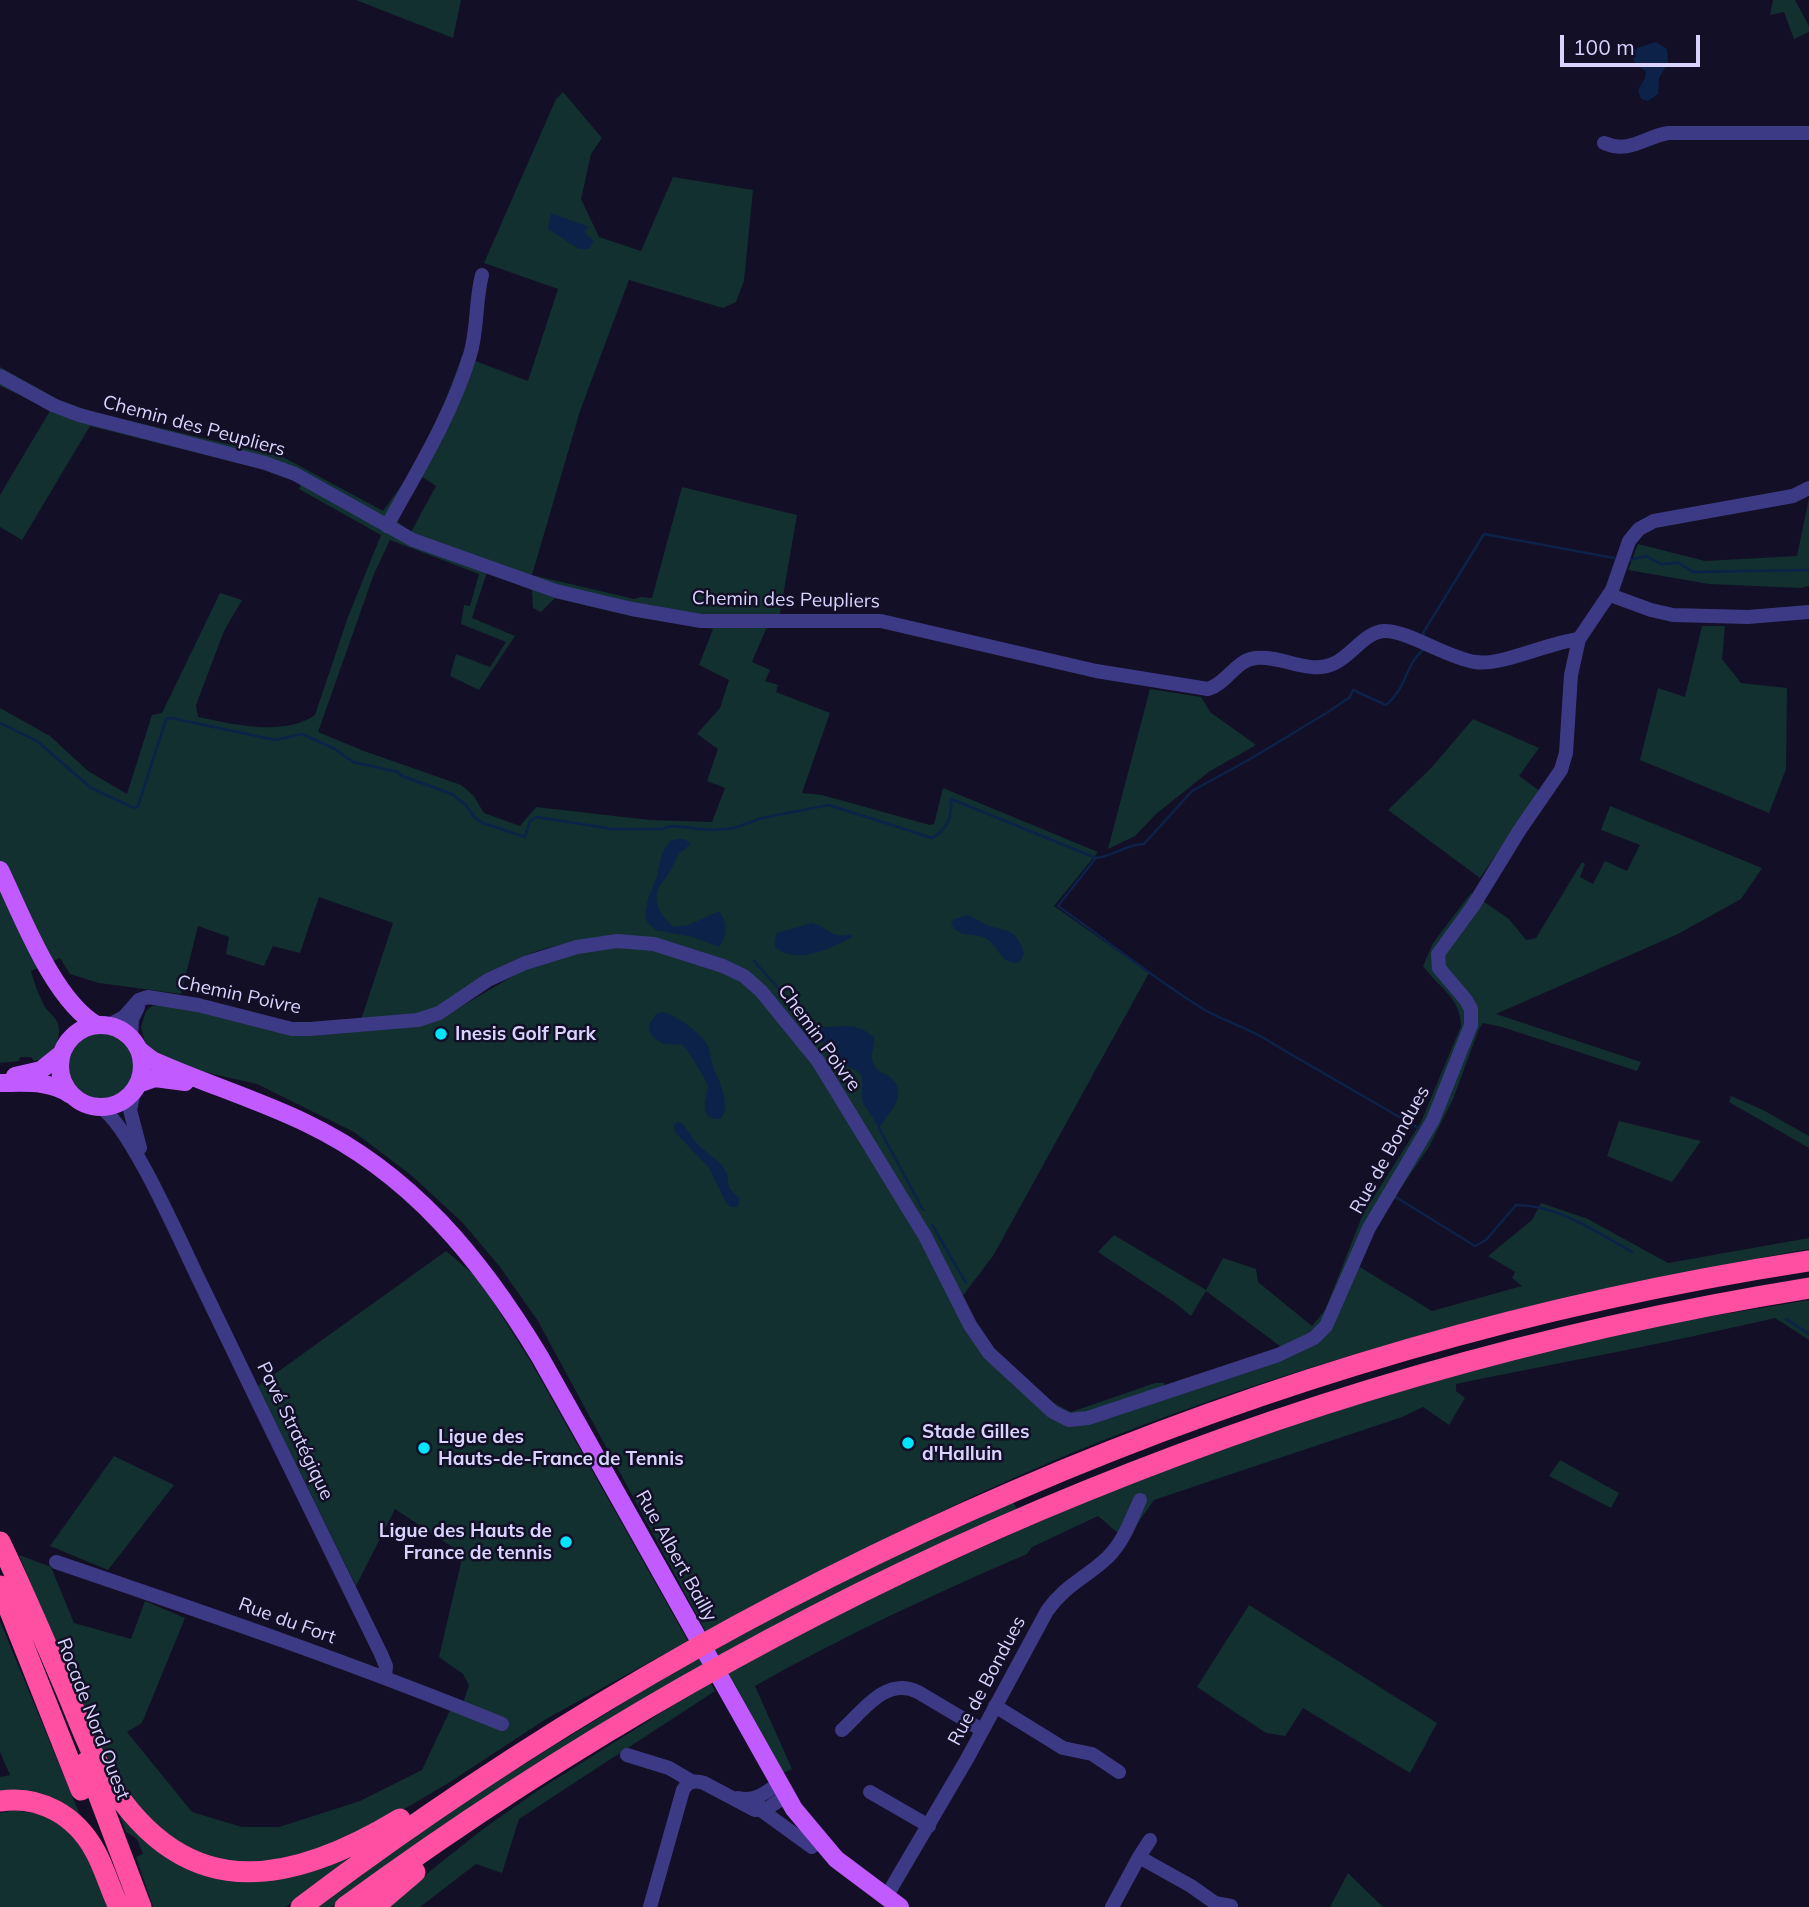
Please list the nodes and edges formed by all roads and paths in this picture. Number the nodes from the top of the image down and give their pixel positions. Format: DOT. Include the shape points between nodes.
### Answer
graph roads {
  1 [pos="1809,133"];
  2 [pos="1604,143"];
  3 [pos="482,275"];
  4 [pos="0,376"];
  5 [pos="1809,488"];
  6 [pos="387,526"];
  7 [pos="1609,595"];
  8 [pos="1809,612"];
  9 [pos="1578,639"];
  10 [pos="0,870"];
  11 [pos="43,959"];
  12 [pos="153,997"];
  13 [pos="103,1025"];
  14 [pos="135,1044"];
  15 [pos="65,1046"];
  16 [pos="0,1078"];
  17 [pos="0,1083"];
  18 [pos="136,1087"];
  19 [pos="71,1095"];
  20 [pos="252,1101"];
  21 [pos="100,1107"];
  22 [pos="162,1205"];
  23 [pos="1809,1261"];
  24 [pos="1809,1288"];
  25 [pos="1069,1420"];
  26 [pos="1140,1500"];
  27 [pos="0,1542"];
  28 [pos="0,1548"];
  29 [pos="56,1562"];
  30 [pos="0,1586"];
  31 [pos="665,1666"];
  32 [pos="385,1676"];
  33 [pos="995,1706"];
  34 [pos="502,1724"];
  35 [pos="842,1730"];
  36 [pos="982,1730"];
  37 [pos="627,1755"];
  38 [pos="1119,1772"];
  39 [pos="526,1781"];
  40 [pos="693,1782"];
  41 [pos="782,1790"];
  42 [pos="736,1798"];
  43 [pos="875,1799"];
  44 [pos="0,1801"];
  45 [pos="761,1810"];
  46 [pos="929,1826"];
  47 [pos="1150,1840"];
  48 [pos="813,1847"];
  49 [pos="1139,1857"];
  50 [pos="893,1902"];
  51 [pos="1214,1905"];
  52 [pos="1231,1906"];
  53 [pos="120,1907"];
  54 [pos="125,1907"];
  55 [pos="141,1907"];
  56 [pos="301,1907"];
  57 [pos="345,1907"];
  58 [pos="374,1907"];
  59 [pos="650,1907"];
  60 [pos="1112,1907"];
  1 -- 2 [label="street" via="1668,133 1632,146"];
  3 -- 6 [label="street" via="475,332 459,386"];
  4 -- 6 [label="street, Chemin des Peupliers" via="79,415 295,474"];
  5 -- 7 [label="street" via="1793,496 1648,523 1629,541"];
  6 -- 9 [label="street, Chemin des Peupliers" via="413,540 544,587 632,609 701,621 881,621 1096,671 1200,689 1217,686 1242,663 1255,658 1326,667 1382,631 1478,663"];
  7 -- 8 [label="street" via="1673,615"];
  7 -- 9 [label="street"];
  9 -- 25 [label="street, Rue de Bondues" via="1561,771 1438,954 1438,968 1471,1009 1467,1036 1433,1120 1365,1234 1326,1326 1314,1338 1278,1356"];
  10 -- 11 [label="main road"];
  11 -- 13 [label="main road" via="75,1009"];
  11 -- 15 [label="main road" via="67,1018"];
  12 -- 13 [label="street, Chemin Poivre" via="139,1000 124,1017"];
  12 -- 14 [label="street, Chemin Poivre" via="135,1011"];
  12 -- 25 [label="street, Chemin Poivre" via="277,1026 310,1029 428,1018 525,963 598,943 648,943 737,972 768,998 823,1070 925,1236 977,1338 1044,1406"];
  13 -- 14 [label="main road" via="121,1030"];
  13 -- 15 [label="main road" via="82,1029"];
  14 -- 18 [label="main road" via="142,1065"];
  14 -- 20 [label="main road, Rue Albert Bailly" via="152,1060"];
  15 -- 16 [label="main road" via="38,1071"];
  15 -- 19 [label="main road" via="61,1076"];
  17 -- 19 [label="main road" via="53,1085"];
  18 -- 20 [label="main road, Rue Albert Bailly" via="152,1078 171,1080"];
  18 -- 21 [label="main road" via="116,1104"];
  18 -- 22 [label="street, Pavé Stratégique" via="130,1104 135,1132"];
  19 -- 21 [label="main road"];
  20 -- 41 [label="main road, Rue Albert Bailly" via="305,1122 357,1152 426,1207 472,1256 540,1357"];
  21 -- 22 [label="street, Pavé Stratégique" via="119,1126"];
  22 -- 32 [label="street, Pavé Stratégique" via="381,1654"];
  23 -- 31 [label="highway" via="1532,1317 1241,1404 954,1518 800,1592"];
  24 -- 39 [label="highway" via="1629,1322 1477,1359 1173,1456 996,1528 854,1594 705,1673"];
  26 -- 33 [label="street, Rue de Bondues" via="1113,1550 1064,1590 1047,1611"];
  27 -- 31 [label="highway" via="87,1742 118,1795 164,1845 193,1861 227,1871 292,1868 346,1849 575,1712"];
  28 -- 55 [label="highway, Rocade Nord Ouest"];
  29 -- 32 [label="street, Rue du Fort"];
  30 -- 54 [label="highway, Rocade Nord Ouest"];
  31 -- 56 [label="highway" via="480,1780"];
  32 -- 34 [label="street, Rue du Fort"];
  33 -- 36 [label="street, Rue de Bondues"];
  33 -- 38 [label="street" via="1063,1748 1092,1754"];
  35 -- 36 [label="street" via="867,1702 900,1686"];
  36 -- 46 [label="street, Rue de Bondues"];
  37 -- 40 [label="street"];
  39 -- 57 [label="highway"];
  39 -- 58 [label="highway"];
  40 -- 42 [label="street"];
  40 -- 59 [label="street" via="683,1790"];
  41 -- 42 [label="street" via="747,1800"];
  41 -- 45 [label="street"];
  41 -- 50 [label="main road, Rue Albert Bailly" via="831,1854"];
  42 -- 45 [label="street"];
  43 -- 46 [label="street"];
  44 -- 53 [label="highway" via="37,1803 73,1822 96,1852"];
  45 -- 48 [label="street"];
  46 -- 50 [label="street, Rue de Bondues"];
  47 -- 49 [label="street"];
  49 -- 51 [label="street" via="1184,1881"];
  49 -- 60 [label="street"];
  51 -- 52 [label="street"];
}
